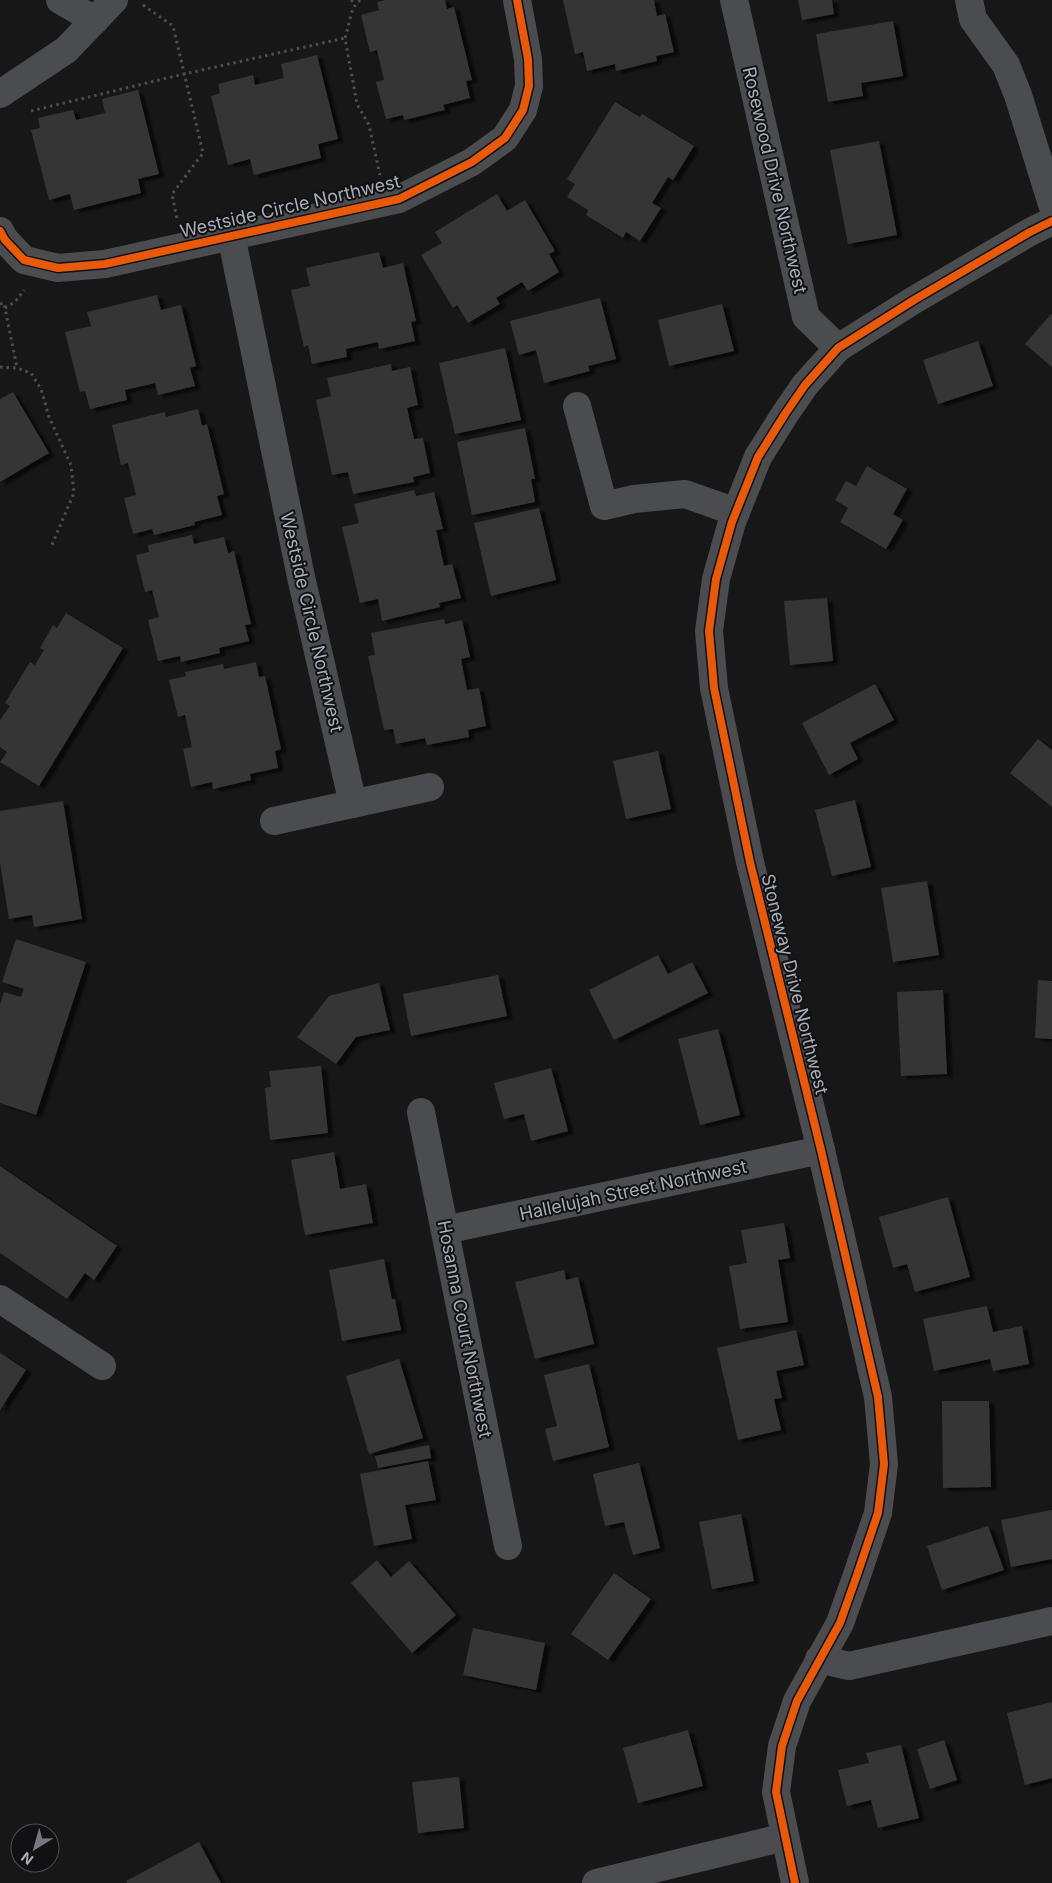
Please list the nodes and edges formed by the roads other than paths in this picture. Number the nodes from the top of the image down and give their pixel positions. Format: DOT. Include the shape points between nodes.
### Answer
graph roads {
  1 [pos="60,0"];
  2 [pos="114,0"];
  3 [pos="518,0"];
  4 [pos="734,0"];
  5 [pos="969,0"];
  6 [pos="95,20"];
  7 [pos="6,90"];
  8 [pos="1052,204"];
  9 [pos="1052,221"];
  10 [pos="0,231"];
  11 [pos="231,235"];
  12 [pos="838,348"];
  13 [pos="577,406"];
  14 [pos="736,512"];
  15 [pos="430,788"];
  16 [pos="353,804"];
  17 [pos="274,821"];
  18 [pos="421,1112"];
  19 [pos="821,1150"];
  20 [pos="445,1230"];
  21 [pos="0,1300"];
  22 [pos="102,1366"];
  23 [pos="508,1546"];
  24 [pos="1052,1622"];
  25 [pos="819,1659"];
  26 [pos="785,1836"];
  27 [pos="596,1883"];
  28 [pos="795,1883"];
  1 -- 6 [label="street"];
  2 -- 6 [label="street"];
  3 -- 11 [label="street, Westside Circle Northwest" via="529,86 523,110 505,138 472,162 400,199"];
  4 -- 12 [label="street, Rosewood Drive Northwest" via="806,317"];
  5 -- 8 [label="street" via="973,19 1006,65 1018,94"];
  6 -- 7 [label="street" via="66,50"];
  9 -- 12 [label="street, Stoneway Drive Northwest"];
  10 -- 11 [label="street, Westside Circle Northwest" via="24,260 58,268 105,264"];
  11 -- 16 [label="street, Westside Circle Northwest" via="301,577"];
  12 -- 14 [label="street, Stoneway Drive Northwest" via="804,385 758,457"];
  13 -- 14 [label="street" via="604,506 634,499 685,494"];
  14 -- 19 [label="street, Stoneway Drive Northwest" via="713,596 709,631 714,688 750,862"];
  15 -- 16 [label="street"];
  16 -- 17 [label="street"];
  18 -- 20 [label="street, Hosanna Court Northwest"];
  19 -- 20 [label="street, Hallelujah Street Northwest"];
  19 -- 25 [label="street, Stoneway Drive Northwest" via="878,1397 884,1464 878,1513 840,1623"];
  20 -- 23 [label="street, Hosanna Court Northwest"];
  21 -- 22 [label="street"];
  24 -- 25 [label="street" via="849,1666"];
  25 -- 26 [label="street, Stoneway Drive Northwest" via="797,1701 782,1746 776,1792"];
  26 -- 27 [label="street"];
  26 -- 28 [label="street, Stoneway Drive Northwest"];
}
